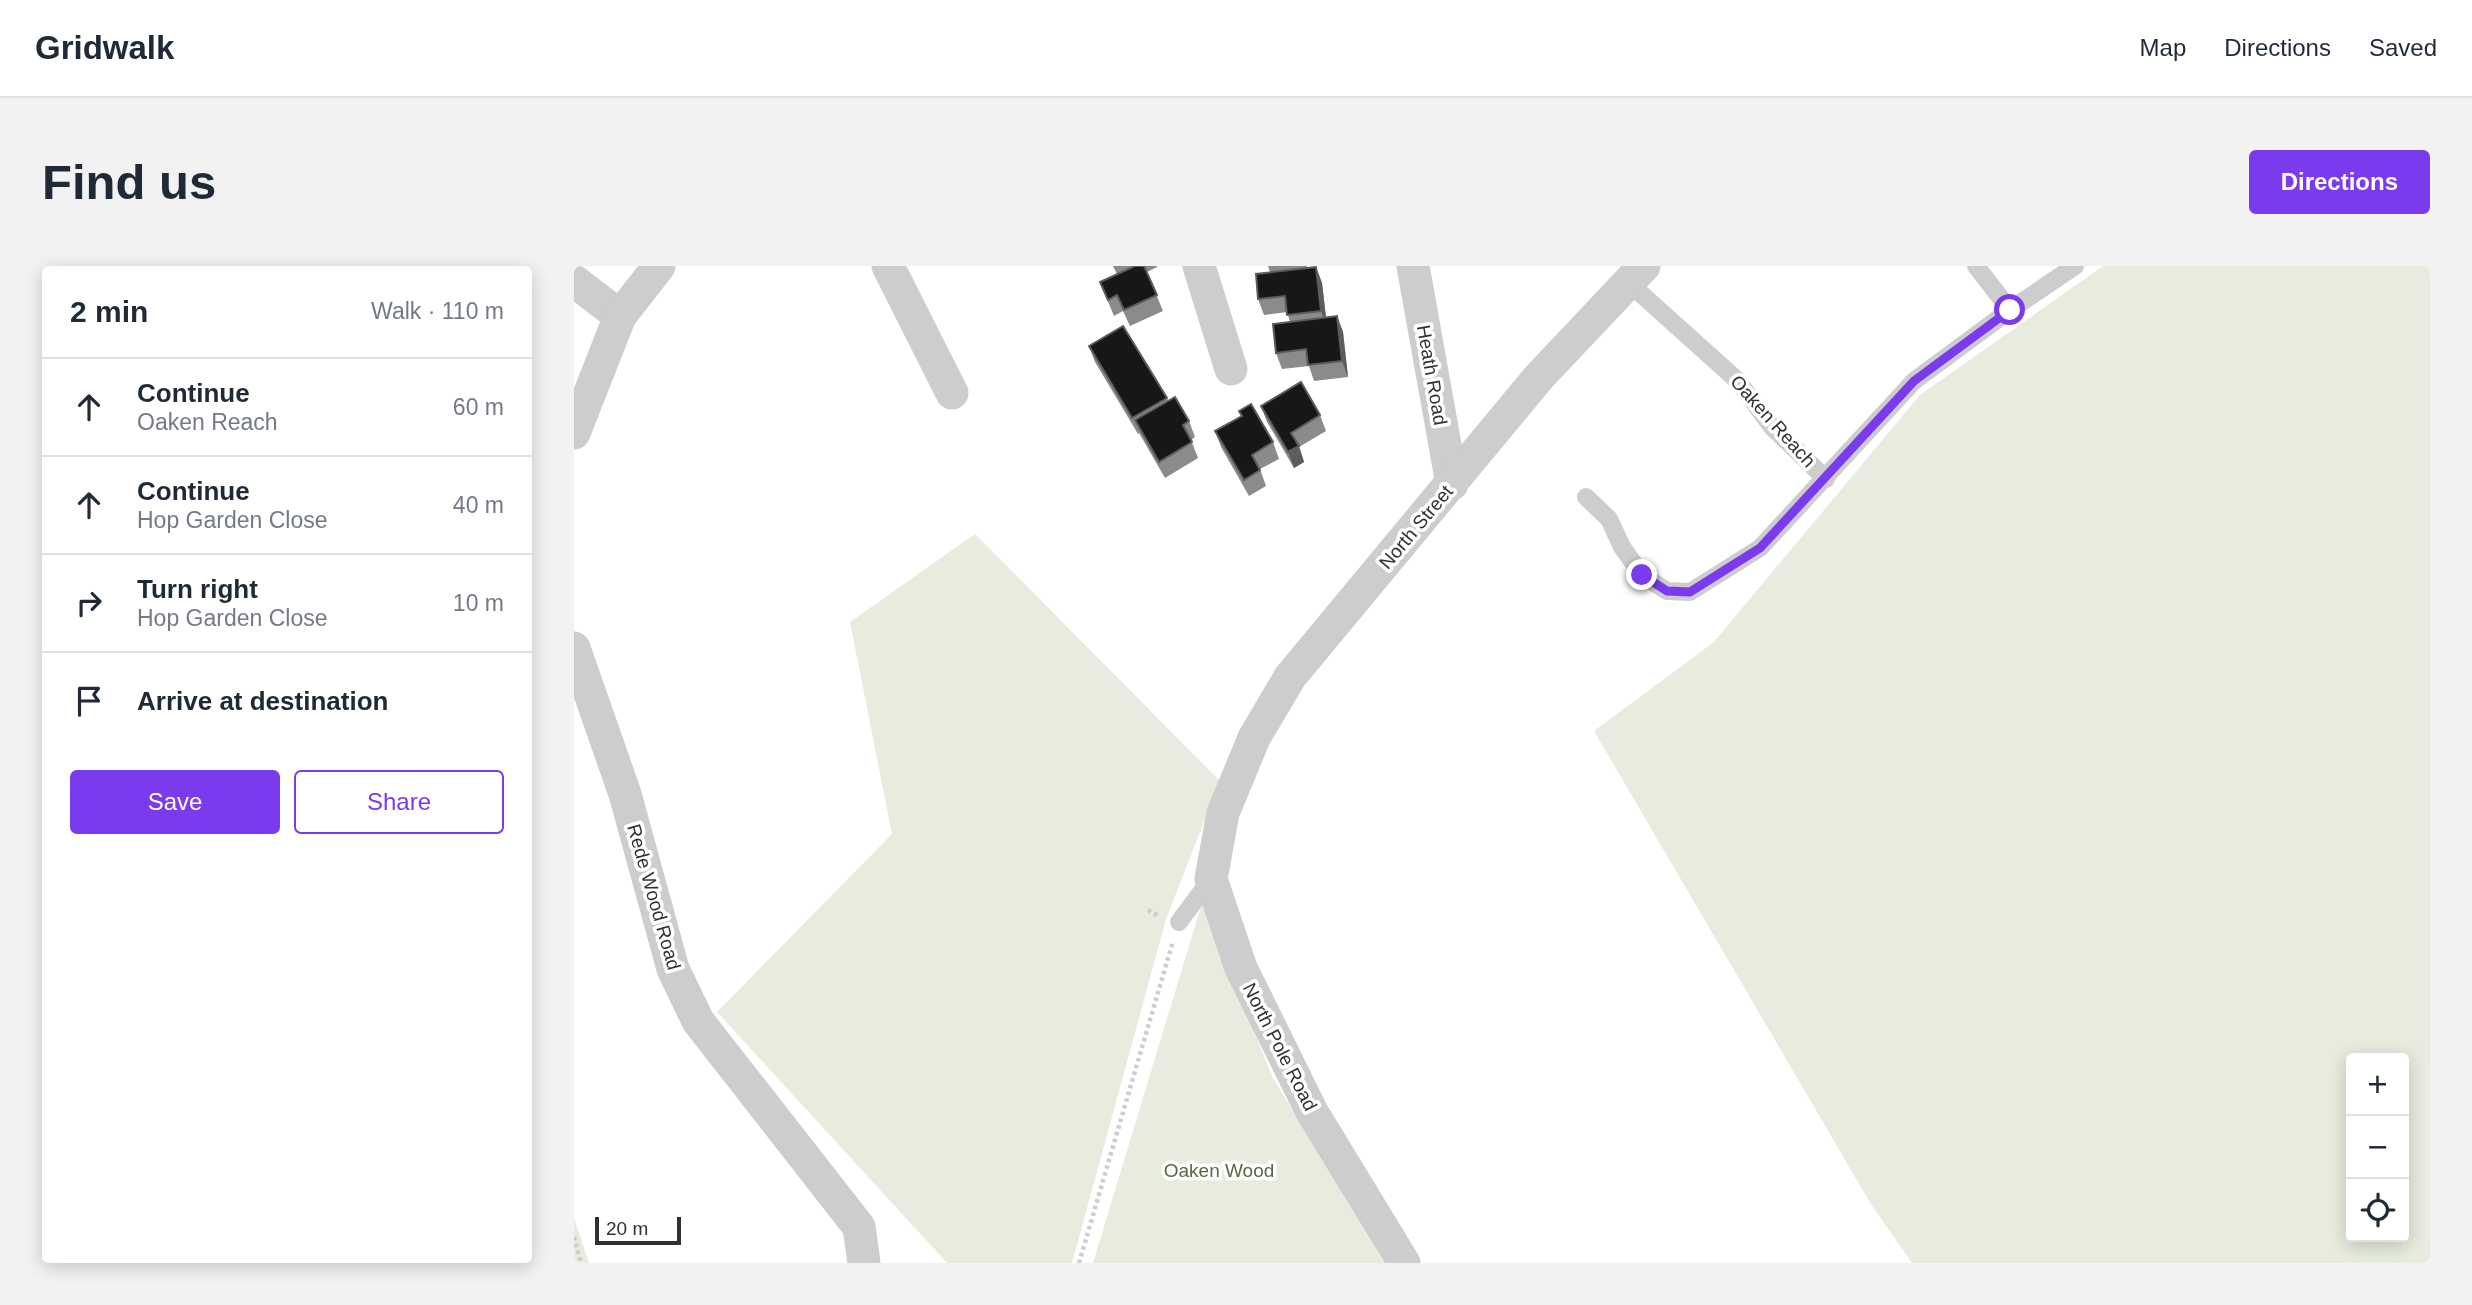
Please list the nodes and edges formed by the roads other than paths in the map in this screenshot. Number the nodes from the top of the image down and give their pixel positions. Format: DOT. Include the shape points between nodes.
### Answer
graph roads {
  1 [pos="659,266"];
  2 [pos="888,266"];
  3 [pos="1199,266"];
  4 [pos="1413,266"];
  5 [pos="1976,266"];
  6 [pos="2075,266"];
  7 [pos="1637,275"];
  8 [pos="574,281"];
  9 [pos="2010,310"];
  10 [pos="620,316"];
  11 [pos="1231,369"];
  12 [pos="952,393"];
  13 [pos="574,433"];
  14 [pos="1826,479"];
  15 [pos="1452,484"];
  16 [pos="1586,497"];
  17 [pos="574,648"];
  18 [pos="1223,813"];
  19 [pos="1211,878"];
  20 [pos="1178,922"];
  21 [pos="864,1263"];
  22 [pos="1404,1263"];
  1 -- 10 [label="street"];
  2 -- 12 [label="street"];
  3 -- 11 [label="street"];
  4 -- 15 [label="street, Heath Road"];
  5 -- 9 [label="lane"];
  6 -- 9 [label="lane, Oaken Reach"];
  7 -- 14 [label="lane, Oaken Reach" via="1738,381 1772,426"];
  7 -- 15 [label="street, North Street" via="1539,377"];
  8 -- 10 [label="street"];
  9 -- 14 [label="lane, Oaken Reach" via="1914,381"];
  10 -- 13 [label="street"];
  14 -- 16 [label="lane" via="1760,548 1690,592 1667,591 1642,575 1609,519"];
  15 -- 18 [label="street, North Street" via="1290,677 1254,738"];
  17 -- 21 [label="street, Rede Wood Road" via="625,794 673,969 698,1021 859,1227"];
  18 -- 19 [label="street, North Pole Road"];
  19 -- 20 [label="lane"];
  19 -- 22 [label="street, North Pole Road" via="1241,968 1312,1112"];
}
